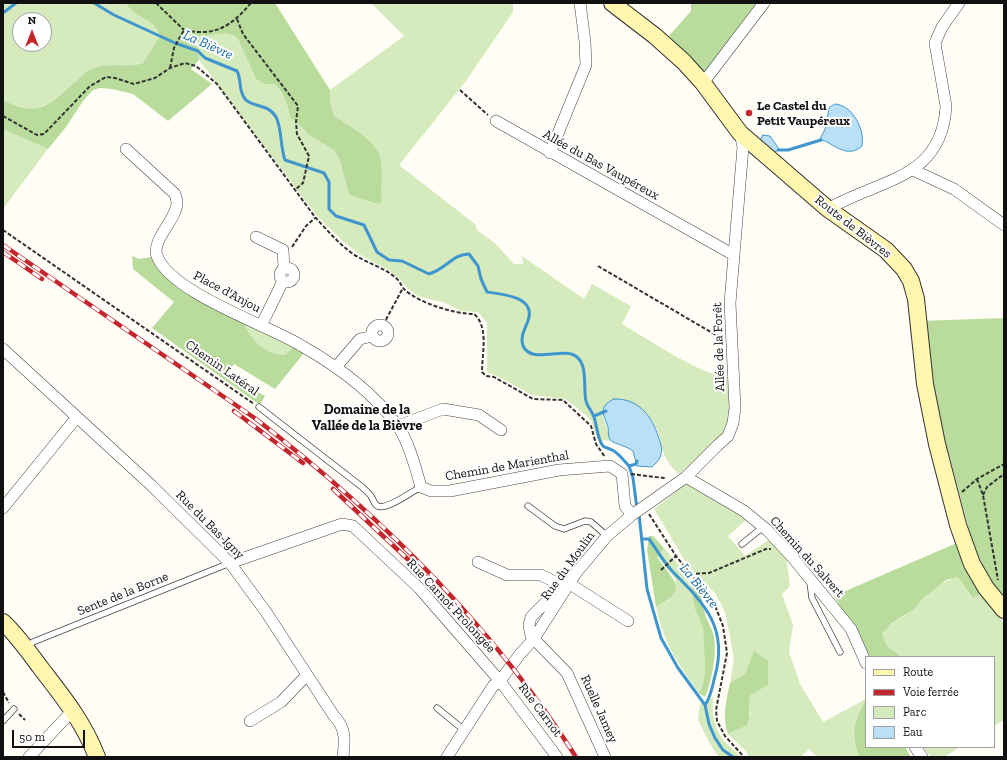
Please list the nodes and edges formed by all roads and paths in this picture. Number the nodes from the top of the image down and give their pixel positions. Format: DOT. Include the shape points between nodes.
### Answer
graph roads {
  1 [pos="156,3"];
  2 [pos="251,3"];
  3 [pos="580,3"];
  4 [pos="612,3"];
  5 [pos="764,3"];
  6 [pos="959,3"];
  7 [pos="237,19"];
  8 [pos="184,30"];
  9 [pos="170,68"];
  10 [pos="703,83"];
  11 [pos="460,90"];
  12 [pos="3,116"];
  13 [pos="496,121"];
  14 [pos="740,133"];
  15 [pos="126,149"];
  16 [pos="550,152"];
  17 [pos="913,170"];
  18 [pos="295,190"];
  19 [pos="828,209"];
  20 [pos="315,217"];
  21 [pos="1004,225"];
  22 [pos="3,230"];
  23 [pos="256,237"];
  24 [pos="283,250"];
  25 [pos="734,255"];
  26 [pos="598,266"];
  27 [pos="403,288"];
  28 [pos="383,325"];
  29 [pos="261,326"];
  30 [pos="731,344"];
  31 [pos="3,349"];
  32 [pos="336,368"];
  33 [pos="259,407"];
  34 [pos="77,417"];
  35 [pos="398,426"];
  36 [pos="501,430"];
  37 [pos="1004,464"];
  38 [pos="610,466"];
  39 [pos="628,474"];
  40 [pos="1004,474"];
  41 [pos="686,477"];
  42 [pos="977,479"];
  43 [pos="421,487"];
  44 [pos="672,487"];
  45 [pos="983,495"];
  46 [pos="951,498"];
  47 [pos="528,506"];
  48 [pos="644,506"];
  49 [pos="3,508"];
  50 [pos="632,515"];
  51 [pos="763,527"];
  52 [pos="607,536"];
  53 [pos="742,544"];
  54 [pos="772,550"];
  55 [pos="676,556"];
  56 [pos="230,562"];
  57 [pos="478,562"];
  58 [pos="661,570"];
  59 [pos="690,574"];
  60 [pos="809,578"];
  61 [pos="999,583"];
  62 [pos="567,584"];
  63 [pos="1004,610"];
  64 [pos="628,621"];
  65 [pos="3,622"];
  66 [pos="533,640"];
  67 [pos="25,647"];
  68 [pos="840,652"];
  69 [pos="865,661"];
  70 [pos="307,675"];
  71 [pos="500,681"];
  72 [pos="438,708"];
  73 [pos="14,709"];
  74 [pos="73,710"];
  75 [pos="3,721"];
  76 [pos="250,722"];
  77 [pos="464,730"];
  78 [pos="916,748"];
  79 [pos="29,757"];
  80 [pos="97,757"];
  81 [pos="343,757"];
  82 [pos="447,757"];
  83 [pos="557,757"];
  84 [pos="605,757"];
  85 [pos="744,757"];
  86 [pos="922,757"];
  1 -- 8 [label="path"];
  2 -- 7 [label="path"];
  3 -- 16 [label="street" via="586,42 586,65"];
  4 -- 10 [label="street, Route de Bièvres" via="655,36"];
  5 -- 10 [label="street"];
  6 -- 17 [label="street" via="942,27 935,43 945,93 946,115 936,145 924,162"];
  7 -- 8 [label="path" via="217,31 198,33"];
  7 -- 18 [label="path" via="243,34 298,106 297,134 306,149 308,163 303,183"];
  8 -- 9 [label="path" via="174,48"];
  9 -- 12 [label="path" via="145,82 134,84 106,78 90,86 44,134 37,135"];
  9 -- 18 [label="path" via="185,63 196,66 217,84"];
  10 -- 14 [label="street, Route de Bièvres"];
  11 -- 13 [label="path"];
  13 -- 16 [label="street, Allée du Bas Vaupéreux"];
  14 -- 19 [label="street, Route de Bièvres"];
  14 -- 25 [label="street, Allée de la Forêt" via="743,147"];
  15 -- 29 [label="street, Place d'Anjou" via="175,194 177,204 157,244 156,256 190,291"];
  16 -- 25 [label="street, Allée du Bas Vaupéreux"];
  17 -- 19 [label="street"];
  17 -- 21 [label="street" via="954,189"];
  18 -- 20 [label="path"];
  19 -- 46 [label="street, Route de Bièvres" via="886,250 904,269 911,281 916,299 925,384"];
  20 -- 24 [label="path" via="292,247"];
  20 -- 27 [label="path" via="359,258 375,264 398,279"];
  22 -- 33 [label="path, Chemin Latéral"];
  23 -- 24 [label="street"];
  24 -- 29 [label="street" via="284,268 280,273 283,281"];
  25 -- 30 [label="street, Allée de la Forêt" via="730,304"];
  26 -- 30 [label="path"];
  27 -- 28 [label="path"];
  27 -- 38 [label="path" via="417,298 460,314 474,314 480,319 483,330 482,372 533,399 563,400 590,426 596,444"];
  28 -- 32 [label="street" via="375,326 373,336 360,339"];
  29 -- 32 [label="street" via="302,345"];
  30 -- 41 [label="street, Allée de la Forêt" via="735,408 733,423 728,436"];
  31 -- 34 [label="street, Rue du Bas-Igny"];
  32 -- 35 [label="street" via="375,398"];
  33 -- 43 [label="lane, Chemin Latéral" via="362,487 381,508"];
  34 -- 49 [label="street"];
  34 -- 56 [label="street, Rue du Bas-Igny"];
  35 -- 36 [label="street" via="443,409 479,415"];
  35 -- 43 [label="street"];
  37 -- 42 [label="path"];
  38 -- 43 [label="street, Chemin de Marienthal" via="559,470 450,491 431,491"];
  38 -- 50 [label="street" via="622,474 625,506"];
  39 -- 44 [label="path" via="664,478"];
  40 -- 45 [label="path" via="987,487"];
  41 -- 44 [label="street, Allée de la Forêt"];
  41 -- 51 [label="street, Chemin du Salvert" via="744,511"];
  42 -- 45 [label="path"];
  42 -- 46 [label="path"];
  44 -- 48 [label="street, Allée de la Forêt"];
  45 -- 61 [label="path" via="994,568"];
  46 -- 63 [label="street, Route de Bièvres" via="972,564 986,588"];
  47 -- 52 [label="lane" via="556,526 564,529 585,521 591,522"];
  48 -- 50 [label="street, Allée de la Forêt"];
  48 -- 55 [label="path"];
  50 -- 52 [label="street, Rue du Moulin"];
  51 -- 53 [label="lane"];
  51 -- 60 [label="street, Chemin du Salvert"];
  52 -- 62 [label="street, Rue du Moulin"];
  54 -- 59 [label="path" via="766,549 709,573"];
  55 -- 58 [label="path"];
  55 -- 59 [label="path"];
  56 -- 67 [label="lane, Sente de la Borne"];
  56 -- 70 [label="street, Rue du Bas-Igny"];
  56 -- 71 [label="street, Rue Carnot Prolongée" via="342,524 353,526 419,588"];
  57 -- 62 [label="street" via="507,575 541,575 555,582"];
  59 -- 85 [label="path" via="714,603 723,626 727,653 716,710 717,721 725,736"];
  60 -- 68 [label="lane" via="812,598"];
  60 -- 69 [label="street, Chemin du Salvert" via="851,629"];
  62 -- 64 [label="street"];
  62 -- 66 [label="street, Rue du Moulin"];
  65 -- 67 [label="street"];
  66 -- 71 [label="street, Rue du Moulin"];
  66 -- 84 [label="street, Ruelle Jamey" via="567,673"];
  67 -- 74 [label="street"];
  70 -- 76 [label="street" via="281,702"];
  70 -- 81 [label="street, Rue du Bas-Igny" via="341,723 345,734"];
  71 -- 77 [label="street, Rue du Moulin" via="493,686"];
  71 -- 83 [label="street, Rue Carnot"];
  72 -- 77 [label="lane"];
  73 -- 75 [label="lane"];
  74 -- 79 [label="street"];
  74 -- 80 [label="street"];
  77 -- 82 [label="street, Rue du Moulin"];
  78 -- 86 [label="street"];
}
